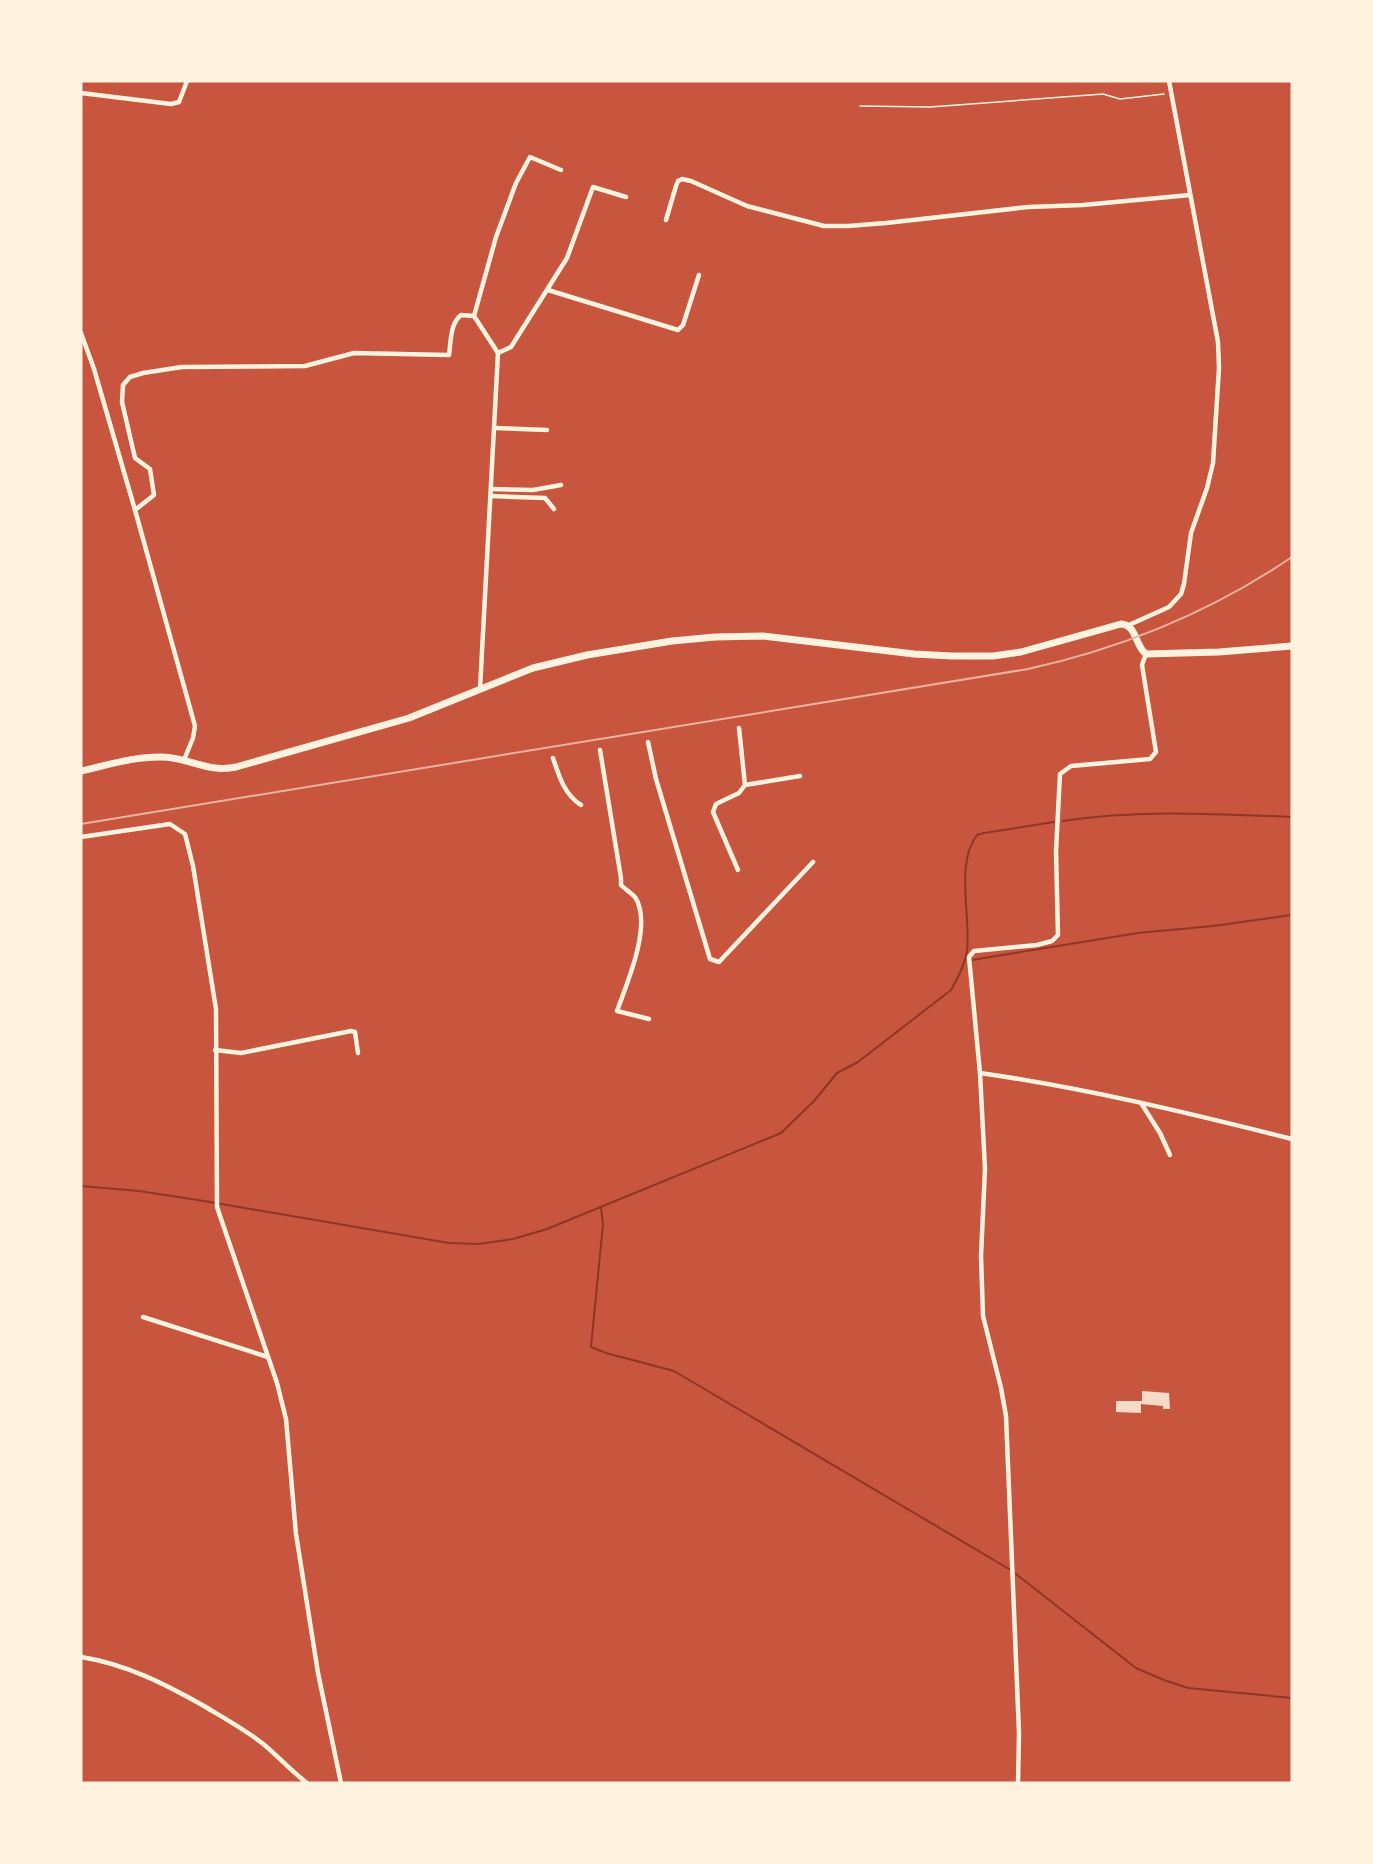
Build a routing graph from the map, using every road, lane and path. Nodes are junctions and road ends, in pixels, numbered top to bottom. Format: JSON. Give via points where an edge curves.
{"nodes":[{"id":1,"x":187,"y":81,"type":"edge"},
{"id":2,"x":1169,"y":81,"type":"edge"},
{"id":3,"x":81,"y":93,"type":"edge"},
{"id":4,"x":1171,"y":93,"type":"junction"},
{"id":5,"x":861,"y":106,"type":"dead end"},
{"id":6,"x":561,"y":170,"type":"dead end"},
{"id":7,"x":1190,"y":195,"type":"junction"},
{"id":8,"x":626,"y":198,"type":"dead end"},
{"id":9,"x":666,"y":220,"type":"dead end"},
{"id":10,"x":699,"y":275,"type":"dead end"},
{"id":11,"x":548,"y":290,"type":"junction"},
{"id":12,"x":474,"y":316,"type":"junction"},
{"id":13,"x":81,"y":333,"type":"edge"},
{"id":14,"x":498,"y":353,"type":"junction"},
{"id":15,"x":494,"y":428,"type":"junction"},
{"id":16,"x":547,"y":430,"type":"dead end"},
{"id":17,"x":561,"y":486,"type":"dead end"},
{"id":18,"x":491,"y":489,"type":"junction"},
{"id":19,"x":490,"y":496,"type":"junction"},
{"id":20,"x":554,"y":509,"type":"dead end"},
{"id":21,"x":135,"y":510,"type":"junction"},
{"id":22,"x":1129,"y":625,"type":"junction"},
{"id":23,"x":1292,"y":646,"type":"edge"},
{"id":24,"x":1146,"y":654,"type":"junction"},
{"id":25,"x":480,"y":689,"type":"junction"},
{"id":26,"x":739,"y":728,"type":"dead end"},
{"id":27,"x":648,"y":742,"type":"dead end"},
{"id":28,"x":600,"y":750,"type":"dead end"},
{"id":29,"x":553,"y":758,"type":"dead end"},
{"id":30,"x":183,"y":760,"type":"junction"},
{"id":31,"x":81,"y":771,"type":"edge"},
{"id":32,"x":800,"y":776,"type":"dead end"},
{"id":33,"x":745,"y":785,"type":"junction"},
{"id":34,"x":581,"y":805,"type":"dead end"},
{"id":35,"x":81,"y":837,"type":"edge"},
{"id":36,"x":813,"y":862,"type":"dead end"},
{"id":37,"x":738,"y":870,"type":"dead end"},
{"id":38,"x":649,"y":1019,"type":"dead end"},
{"id":39,"x":216,"y":1050,"type":"junction"},
{"id":40,"x":358,"y":1053,"type":"dead end"},
{"id":41,"x":980,"y":1073,"type":"junction"},
{"id":42,"x":1141,"y":1103,"type":"junction"},
{"id":43,"x":1292,"y":1139,"type":"edge"},
{"id":44,"x":1170,"y":1155,"type":"dead end"},
{"id":45,"x":143,"y":1317,"type":"dead end"},
{"id":46,"x":268,"y":1357,"type":"junction"},
{"id":47,"x":81,"y":1657,"type":"edge"},
{"id":48,"x":307,"y":1783,"type":"edge"},
{"id":49,"x":341,"y":1783,"type":"edge"},
{"id":50,"x":1018,"y":1783,"type":"edge"}],
"edges":[{"from":1,"to":3,"type":"street","via":[[179,102],[171,104]]},
{"from":2,"to":4,"type":"street"},
{"from":4,"to":5,"type":"path","via":[[1120,99],[1103,94],[930,106]]},
{"from":4,"to":7,"type":"street"},
{"from":6,"to":12,"type":"street","via":[[530,157],[496,237]]},
{"from":7,"to":9,"type":"street","via":[[1028,207],[886,224],[824,226],[747,206],[682,179],[676,186]]},
{"from":7,"to":22,"type":"street","via":[[1219,348],[1213,463],[1194,522],[1181,594],[1169,607]]},
{"from":8,"to":11,"type":"street","via":[[593,187],[567,258]]},
{"from":10,"to":11,"type":"street","via":[[678,330]]},
{"from":11,"to":14,"type":"street","via":[[512,347]]},
{"from":12,"to":14,"type":"street"},
{"from":12,"to":21,"type":"street","via":[[457,318],[449,355],[354,353],[305,366],[182,367],[130,377],[123,385],[122,402],[135,458],[150,470],[154,495]]},
{"from":13,"to":21,"type":"street"},
{"from":14,"to":15,"type":"street"},
{"from":15,"to":16,"type":"street"},
{"from":15,"to":18,"type":"street"},
{"from":17,"to":18,"type":"street"},
{"from":18,"to":19,"type":"street"},
{"from":19,"to":20,"type":"street","via":[[545,498]]},
{"from":19,"to":25,"type":"street"},
{"from":21,"to":30,"type":"street","via":[[195,726]]},
{"from":22,"to":24,"type":"main road","via":[[1140,650]]},
{"from":22,"to":25,"type":"main road","via":[[993,656],[931,656],[763,636],[693,639],[551,663]]},
{"from":23,"to":24,"type":"main road"},
{"from":24,"to":41,"type":"street","via":[[1142,665],[1156,752],[1150,759],[1071,766],[1060,774],[1056,851],[1058,935],[1037,945],[974,951],[969,957]]},
{"from":25,"to":30,"type":"main road","via":[[409,718],[236,767],[213,769]]},
{"from":26,"to":33,"type":"street"},
{"from":27,"to":36,"type":"street","via":[[710,960],[719,963]]},
{"from":28,"to":38,"type":"street","via":[[621,885],[635,898],[641,927],[637,953],[617,1011]]},
{"from":29,"to":34,"type":"street","via":[[570,798]]},
{"from":30,"to":31,"type":"main road","via":[[153,757]]},
{"from":32,"to":33,"type":"street"},
{"from":33,"to":37,"type":"street","via":[[739,793],[716,804],[713,812]]},
{"from":35,"to":39,"type":"street","via":[[159,824],[170,824],[185,834],[216,1009]]},
{"from":39,"to":40,"type":"street","via":[[242,1053],[351,1031],[355,1032]]},
{"from":39,"to":46,"type":"street","via":[[217,1207]]},
{"from":41,"to":42,"type":"street","via":[[1047,1082]]},
{"from":41,"to":50,"type":"street","via":[[985,1169],[983,1316],[1006,1416]]},
{"from":42,"to":43,"type":"street"},
{"from":42,"to":44,"type":"street"},
{"from":45,"to":46,"type":"street"},
{"from":46,"to":49,"type":"street","via":[[285,1419],[298,1545],[318,1673]]},
{"from":47,"to":48,"type":"street","via":[[136,1671],[171,1687],[264,1744]]}]}
